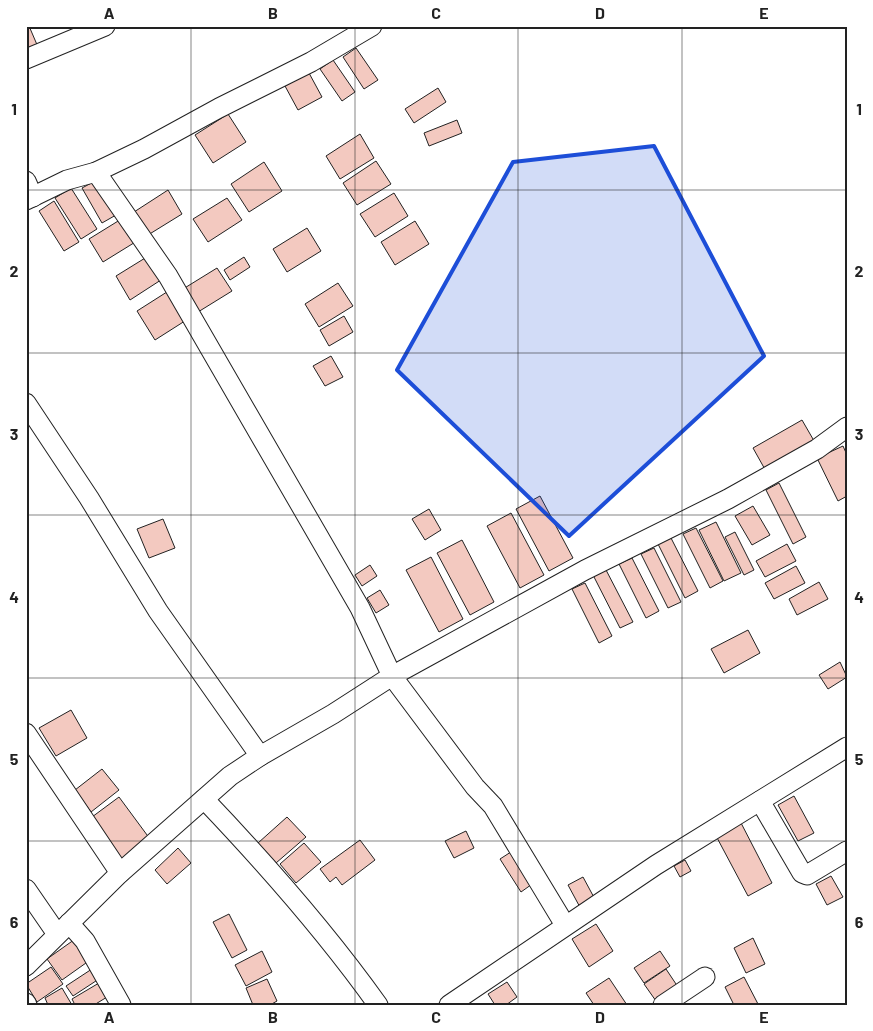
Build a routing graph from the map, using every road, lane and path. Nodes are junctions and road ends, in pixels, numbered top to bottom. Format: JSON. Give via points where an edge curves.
{"nodes":[{"id":1,"x":105,"y":26,"type":"edge"},
{"id":2,"x":372,"y":26,"type":"edge"},
{"id":3,"x":26,"y":59,"type":"edge"},
{"id":4,"x":96,"y":172,"type":"junction"},
{"id":5,"x":28,"y":193,"type":"edge"},
{"id":6,"x":26,"y":403,"type":"edge"},
{"id":7,"x":847,"y":427,"type":"edge"},
{"id":8,"x":392,"y":676,"type":"junction"},
{"id":9,"x":26,"y":733,"type":"edge"},
{"id":10,"x":847,"y":747,"type":"edge"},
{"id":11,"x":260,"y":756,"type":"junction"},
{"id":12,"x":204,"y":799,"type":"junction"},
{"id":13,"x":760,"y":801,"type":"junction"},
{"id":14,"x":847,"y":852,"type":"edge"},
{"id":15,"x":120,"y":873,"type":"junction"},
{"id":16,"x":26,"y":889,"type":"edge"},
{"id":17,"x":565,"y":925,"type":"junction"},
{"id":18,"x":63,"y":929,"type":"junction"},
{"id":19,"x":26,"y":966,"type":"edge"},
{"id":20,"x":705,"y":977,"type":"dead end"},
{"id":21,"x":121,"y":1005,"type":"edge"},
{"id":22,"x":378,"y":1005,"type":"edge"},
{"id":23,"x":449,"y":1005,"type":"edge"},
{"id":24,"x":663,"y":1005,"type":"edge"}],
"edges":[{"from":1,"to":3,"type":"street"},
{"from":2,"to":4,"type":"street","via":[[144,150]]},
{"from":4,"to":5,"type":"street"},
{"from":4,"to":8,"type":"street","via":[[168,276],[360,608]]},
{"from":6,"to":11,"type":"street","via":[[158,611]]},
{"from":7,"to":8,"type":"street","via":[[817,449],[728,499],[586,570]]},
{"from":8,"to":11,"type":"street"},
{"from":8,"to":17,"type":"street","via":[[475,787],[493,806]]},
{"from":9,"to":15,"type":"street"},
{"from":10,"to":13,"type":"street"},
{"from":11,"to":12,"type":"street"},
{"from":12,"to":15,"type":"street"},
{"from":12,"to":22,"type":"street","via":[[261,860]]},
{"from":13,"to":14,"type":"street","via":[[802,874]]},
{"from":13,"to":17,"type":"street"},
{"from":15,"to":18,"type":"street"},
{"from":16,"to":18,"type":"street"},
{"from":17,"to":23,"type":"street"},
{"from":18,"to":19,"type":"street"},
{"from":18,"to":21,"type":"street","via":[[85,941]]},
{"from":20,"to":24,"type":"street"}]}
